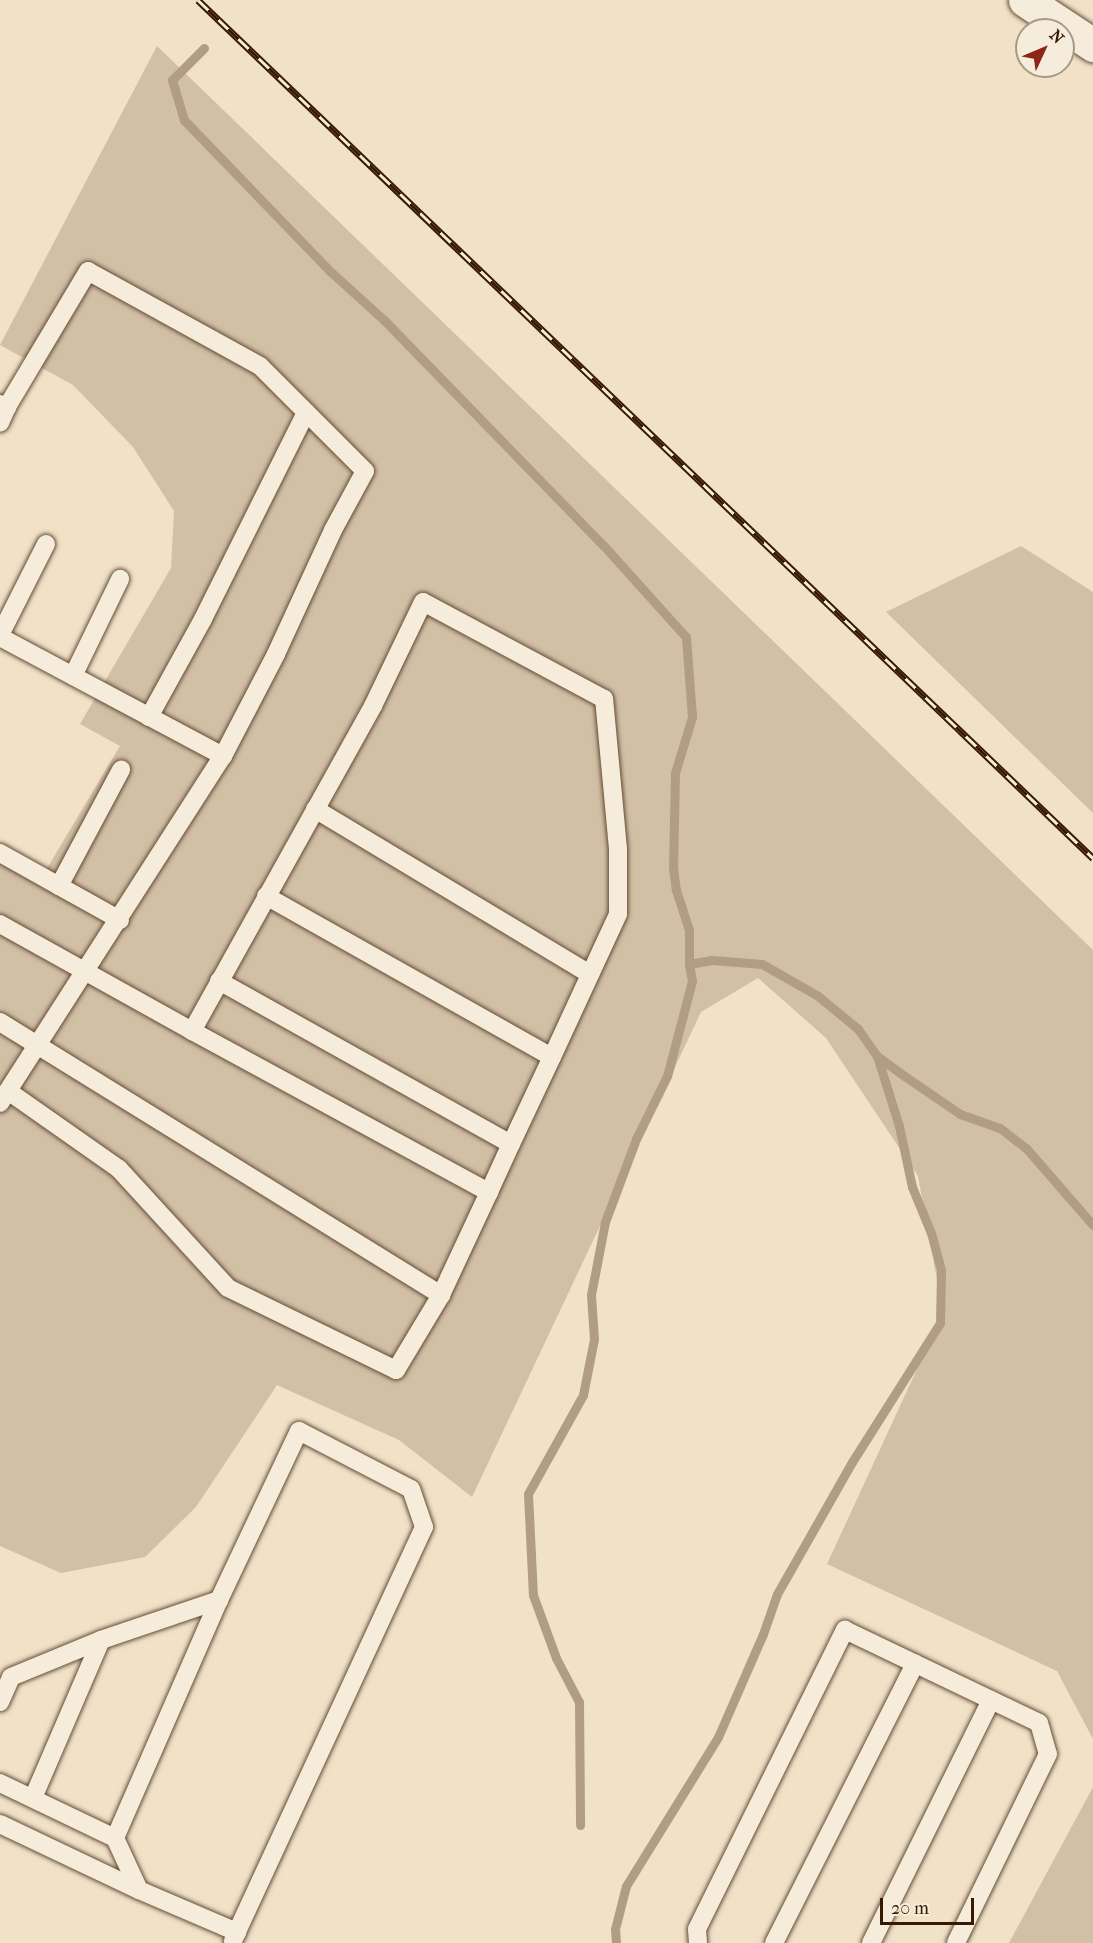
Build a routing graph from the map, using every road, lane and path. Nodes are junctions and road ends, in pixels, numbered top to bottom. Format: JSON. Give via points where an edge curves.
{"nodes":[{"id":1,"x":1025,"y":0,"type":"edge"},
{"id":2,"x":1093,"y":45,"type":"edge"},
{"id":3,"x":2,"y":412,"type":"edge"},
{"id":4,"x":306,"y":412,"type":"junction"},
{"id":5,"x":46,"y":544,"type":"dead end"},
{"id":6,"x":120,"y":579,"type":"dead end"},
{"id":7,"x":0,"y":636,"type":"edge"},
{"id":8,"x":73,"y":676,"type":"junction"},
{"id":9,"x":149,"y":717,"type":"junction"},
{"id":10,"x":223,"y":756,"type":"junction"},
{"id":11,"x":121,"y":770,"type":"dead end"},
{"id":12,"x":315,"y":809,"type":"junction"},
{"id":13,"x":0,"y":854,"type":"edge"},
{"id":14,"x":59,"y":886,"type":"junction"},
{"id":15,"x":267,"y":896,"type":"junction"},
{"id":16,"x":120,"y":920,"type":"junction"},
{"id":17,"x":0,"y":924,"type":"edge"},
{"id":18,"x":86,"y":970,"type":"junction"},
{"id":19,"x":590,"y":974,"type":"junction"},
{"id":20,"x":219,"y":981,"type":"junction"},
{"id":21,"x":0,"y":1022,"type":"edge"},
{"id":22,"x":192,"y":1030,"type":"junction"},
{"id":23,"x":38,"y":1044,"type":"junction"},
{"id":24,"x":552,"y":1057,"type":"junction"},
{"id":25,"x":4,"y":1097,"type":"edge"},
{"id":26,"x":511,"y":1144,"type":"junction"},
{"id":27,"x":489,"y":1192,"type":"junction"},
{"id":28,"x":441,"y":1295,"type":"junction"},
{"id":29,"x":219,"y":1600,"type":"junction"},
{"id":30,"x":101,"y":1640,"type":"junction"},
{"id":31,"x":915,"y":1664,"type":"junction"},
{"id":32,"x":991,"y":1700,"type":"junction"},
{"id":33,"x":0,"y":1702,"type":"edge"},
{"id":34,"x":0,"y":1783,"type":"edge"},
{"id":35,"x":33,"y":1798,"type":"junction"},
{"id":36,"x":0,"y":1824,"type":"edge"},
{"id":37,"x":115,"y":1838,"type":"junction"},
{"id":38,"x":139,"y":1890,"type":"junction"},
{"id":39,"x":234,"y":1937,"type":"edge"},
{"id":40,"x":698,"y":1943,"type":"edge"},
{"id":41,"x":774,"y":1943,"type":"edge"},
{"id":42,"x":871,"y":1943,"type":"edge"},
{"id":43,"x":956,"y":1943,"type":"edge"}],
"edges":[{"from":1,"to":2,"type":"street"},
{"from":3,"to":4,"type":"lane","via":[[88,272],[260,366]]},
{"from":4,"to":9,"type":"lane","via":[[203,619]]},
{"from":4,"to":10,"type":"lane","via":[[365,471]]},
{"from":5,"to":7,"type":"lane"},
{"from":6,"to":8,"type":"lane"},
{"from":7,"to":8,"type":"lane"},
{"from":8,"to":9,"type":"lane"},
{"from":9,"to":10,"type":"lane"},
{"from":10,"to":16,"type":"lane"},
{"from":11,"to":14,"type":"lane"},
{"from":12,"to":15,"type":"lane"},
{"from":12,"to":19,"type":"lane"},
{"from":12,"to":19,"type":"lane","via":[[423,602],[604,699],[618,849],[618,914]]},
{"from":13,"to":14,"type":"lane"},
{"from":14,"to":16,"type":"lane"},
{"from":15,"to":20,"type":"lane"},
{"from":15,"to":24,"type":"lane"},
{"from":16,"to":18,"type":"lane"},
{"from":17,"to":18,"type":"lane"},
{"from":18,"to":22,"type":"lane"},
{"from":18,"to":23,"type":"lane"},
{"from":19,"to":24,"type":"lane"},
{"from":20,"to":22,"type":"lane"},
{"from":20,"to":26,"type":"lane"},
{"from":21,"to":23,"type":"lane"},
{"from":22,"to":27,"type":"lane"},
{"from":23,"to":25,"type":"lane"},
{"from":23,"to":28,"type":"lane"},
{"from":24,"to":26,"type":"lane"},
{"from":25,"to":28,"type":"lane","via":[[119,1169],[228,1288],[396,1370]]},
{"from":26,"to":27,"type":"lane"},
{"from":27,"to":28,"type":"lane"},
{"from":29,"to":30,"type":"lane"},
{"from":29,"to":37,"type":"lane"},
{"from":29,"to":39,"type":"lane","via":[[299,1431],[411,1489],[423,1527]]},
{"from":30,"to":33,"type":"lane","via":[[11,1677]]},
{"from":30,"to":35,"type":"lane"},
{"from":31,"to":32,"type":"lane"},
{"from":31,"to":40,"type":"lane","via":[[845,1630],[697,1929]]},
{"from":31,"to":41,"type":"lane"},
{"from":32,"to":42,"type":"lane"},
{"from":32,"to":43,"type":"lane","via":[[1039,1723],[1048,1754]]},
{"from":34,"to":35,"type":"lane"},
{"from":35,"to":37,"type":"lane"},
{"from":36,"to":38,"type":"lane"},
{"from":37,"to":38,"type":"lane"},
{"from":38,"to":39,"type":"lane"}]}
